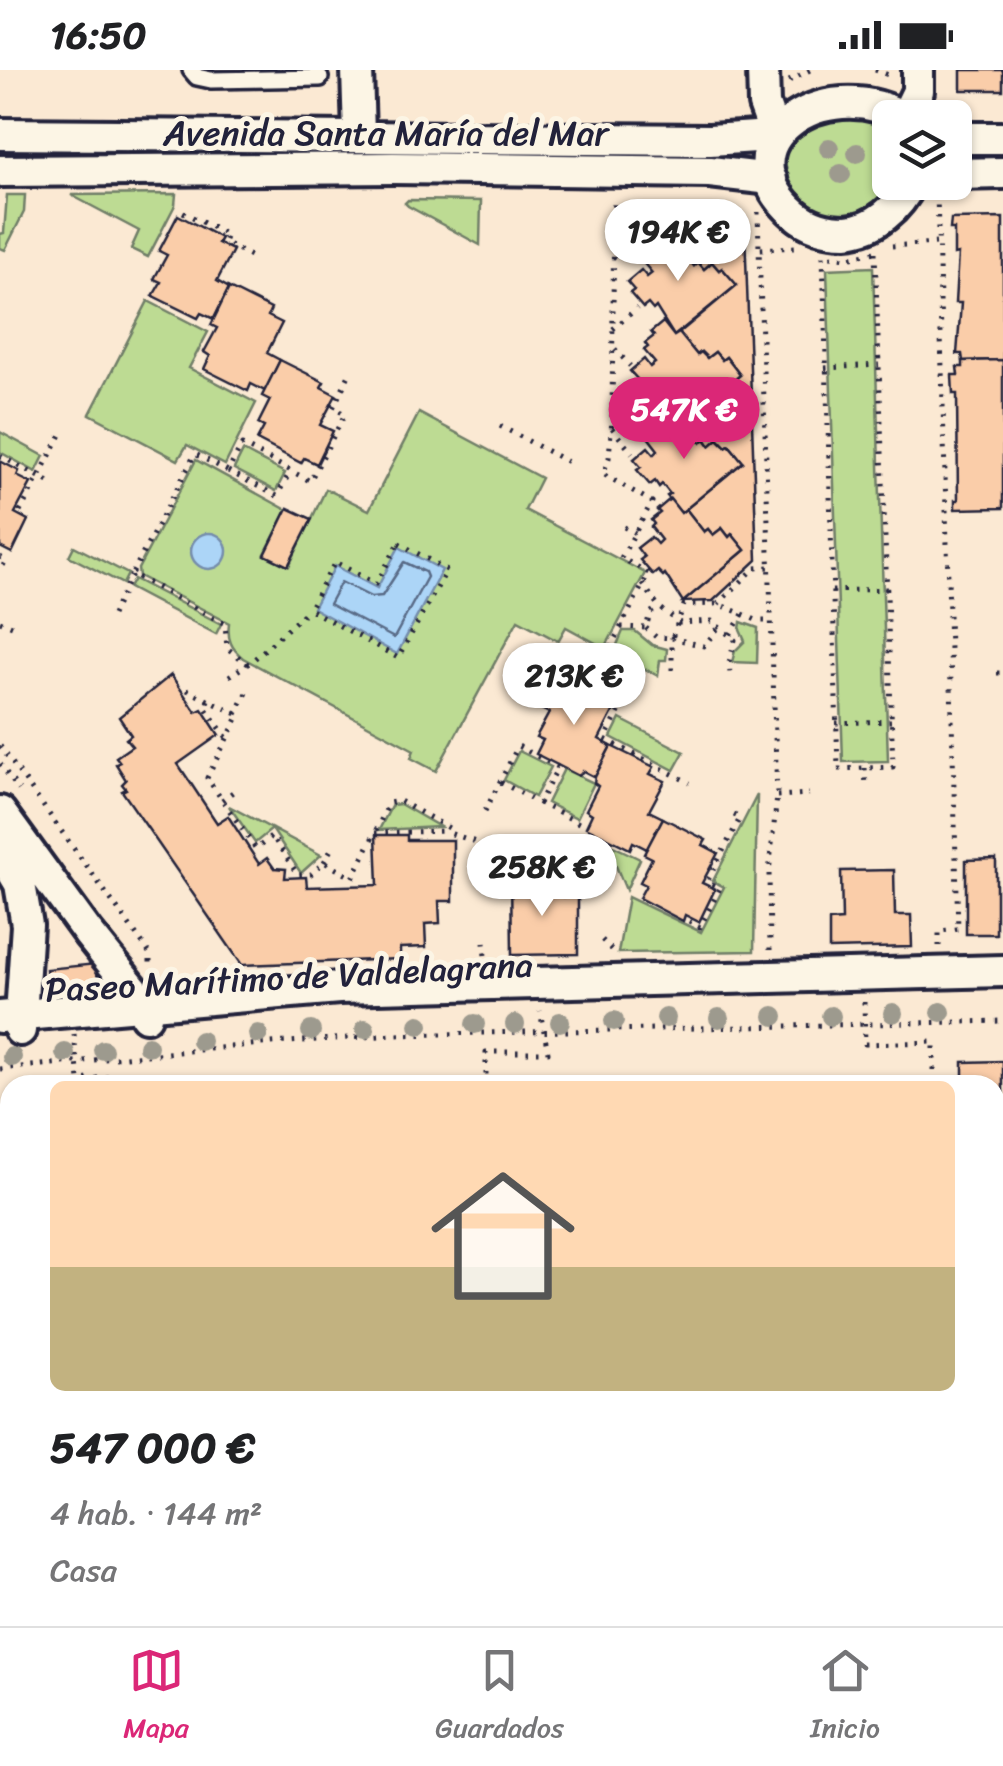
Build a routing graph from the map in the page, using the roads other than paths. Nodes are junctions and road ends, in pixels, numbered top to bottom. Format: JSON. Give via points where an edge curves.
{"nodes":[{"id":1,"x":191,"y":70,"type":"edge"},
{"id":2,"x":357,"y":70,"type":"edge"},
{"id":3,"x":762,"y":70,"type":"edge"},
{"id":4,"x":918,"y":70,"type":"edge"},
{"id":5,"x":320,"y":78,"type":"dead end"},
{"id":6,"x":890,"y":100,"type":"edge"},
{"id":7,"x":914,"y":100,"type":"edge"},
{"id":8,"x":772,"y":132,"type":"junction"},
{"id":9,"x":0,"y":134,"type":"edge"},
{"id":10,"x":359,"y":135,"type":"junction"},
{"id":11,"x":972,"y":138,"type":"edge"},
{"id":12,"x":1003,"y":138,"type":"edge"},
{"id":13,"x":0,"y":171,"type":"edge"},
{"id":14,"x":1003,"y":173,"type":"edge"},
{"id":15,"x":972,"y":177,"type":"edge"},
{"id":16,"x":771,"y":179,"type":"junction"},
{"id":17,"x":909,"y":200,"type":"edge"},
{"id":18,"x":0,"y":812,"type":"edge"},
{"id":19,"x":0,"y":850,"type":"edge"},
{"id":20,"x":1003,"y":971,"type":"edge"},
{"id":21,"x":1003,"y":987,"type":"edge"},
{"id":22,"x":147,"y":999,"type":"junction"},
{"id":23,"x":10,"y":1024,"type":"edge"}],
"edges":[{"from":1,"to":5,"type":"lane","via":[[210,80]]},
{"from":2,"to":10,"type":"street"},
{"from":3,"to":8,"type":"street"},
{"from":4,"to":7,"type":"street"},
{"from":6,"to":8,"type":"street","via":[[870,88],[836,84],[803,94]]},
{"from":8,"to":10,"type":"street","name":"Avenida Santa María del Mar","via":[[710,140]]},
{"from":8,"to":16,"type":"street"},
{"from":9,"to":10,"type":"street","name":"Avenida Santa María del Mar"},
{"from":11,"to":12,"type":"street"},
{"from":13,"to":16,"type":"street","name":"Avenida Santa María del Mar","via":[[393,168],[710,172]]},
{"from":14,"to":15,"type":"street"},
{"from":16,"to":17,"type":"street","via":[[785,205],[824,229],[870,225]]},
{"from":18,"to":22,"type":"street","via":[[88,933]]},
{"from":19,"to":23,"type":"street","via":[[20,884],[27,925]]},
{"from":20,"to":22,"type":"street","name":"Paseo Marítimo de Valdelagrana"},
{"from":21,"to":22,"type":"street","name":"Paseo Marítimo de Valdelagrana","via":[[340,1005]]},
{"from":22,"to":23,"type":"street","name":"Paseo Marítimo de Valdelagrana"}]}
